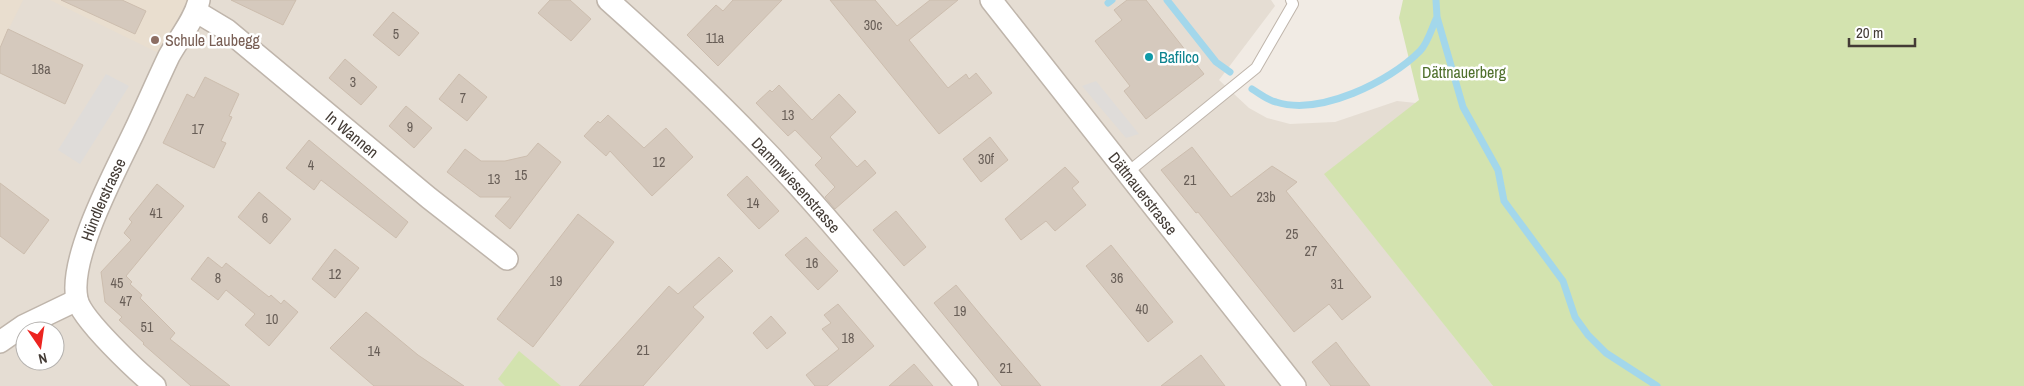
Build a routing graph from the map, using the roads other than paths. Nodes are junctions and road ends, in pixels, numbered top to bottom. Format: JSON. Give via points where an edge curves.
{"nodes":[{"id":1,"x":608,"y":0,"type":"edge"},
{"id":2,"x":991,"y":0,"type":"edge"},
{"id":3,"x":1291,"y":0,"type":"edge"},
{"id":4,"x":198,"y":6,"type":"edge"},
{"id":5,"x":1128,"y":172,"type":"junction"},
{"id":6,"x":507,"y":259,"type":"dead end"},
{"id":7,"x":77,"y":300,"type":"junction"},
{"id":8,"x":0,"y":342,"type":"edge"},
{"id":9,"x":155,"y":386,"type":"edge"},
{"id":10,"x":967,"y":386,"type":"edge"},
{"id":11,"x":1295,"y":386,"type":"edge"}],
"edges":[{"from":1,"to":10,"type":"street","name":"Dammwiesenstrasse","via":[[692,78],[790,177]]},
{"from":2,"to":5,"type":"street","name":"Dättnauerstrasse"},
{"from":3,"to":5,"type":"lane","via":[[1294,4],[1256,68]]},
{"from":4,"to":6,"type":"street","name":"In Wannen"},
{"from":4,"to":7,"type":"street","name":"Hündlerstrasse","via":[[168,58],[99,204],[77,270]]},
{"from":5,"to":11,"type":"street","name":"Dättnauerstrasse","via":[[1152,207]]},
{"from":7,"to":8,"type":"street","via":[[24,326]]},
{"from":7,"to":9,"type":"street","via":[[127,363]]}]}
